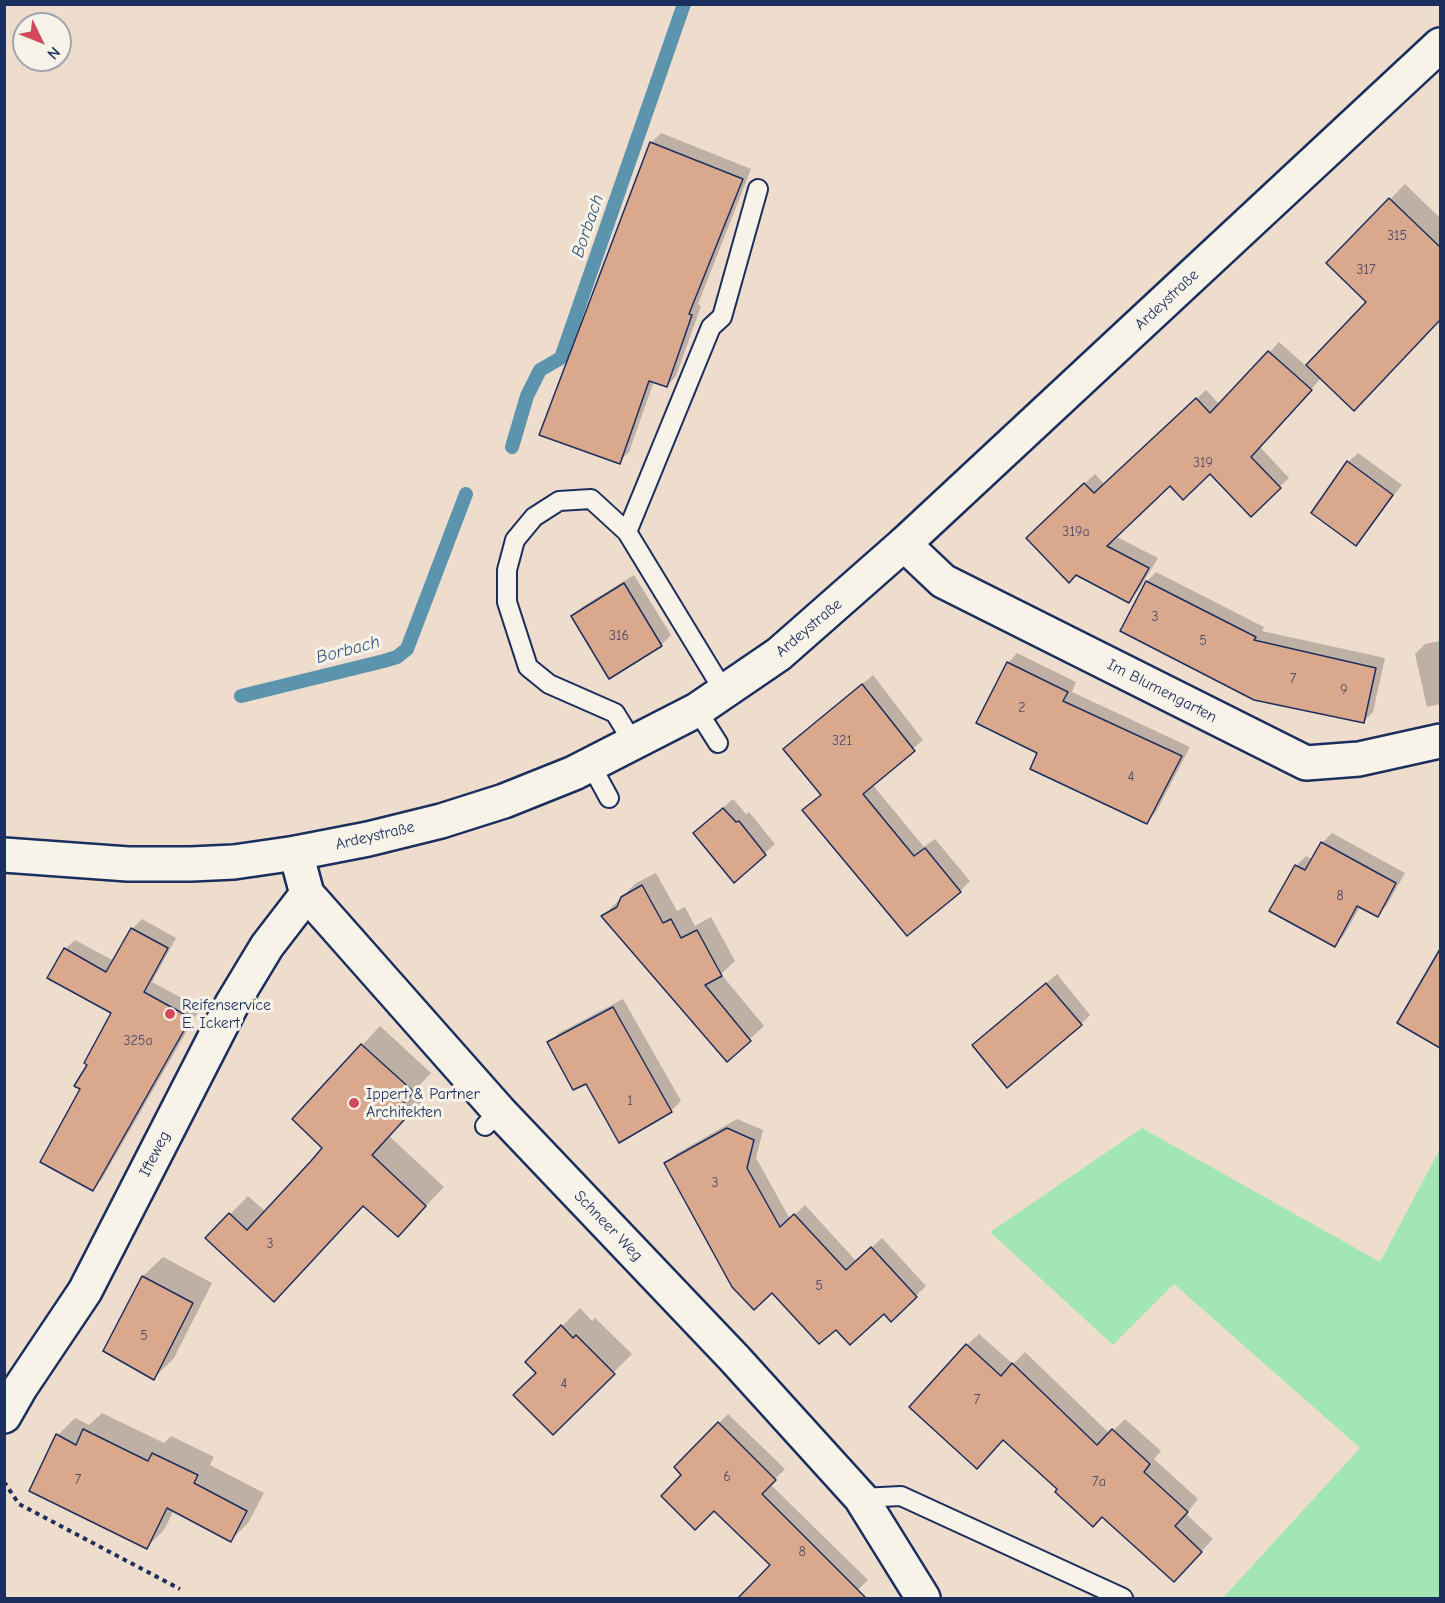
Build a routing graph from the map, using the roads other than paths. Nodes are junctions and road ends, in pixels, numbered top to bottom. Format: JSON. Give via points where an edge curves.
{"nodes":[{"id":1,"x":1440,"y":45,"type":"edge"},
{"id":2,"x":758,"y":189,"type":"dead end"},
{"id":3,"x":627,"y":532,"type":"junction"},
{"id":4,"x":904,"y":544,"type":"junction"},
{"id":5,"x":725,"y":693,"type":"junction"},
{"id":6,"x":697,"y":710,"type":"junction"},
{"id":7,"x":1440,"y":741,"type":"edge"},
{"id":8,"x":718,"y":742,"type":"dead end"},
{"id":9,"x":634,"y":744,"type":"junction"},
{"id":10,"x":591,"y":765,"type":"junction"},
{"id":11,"x":609,"y":798,"type":"dead end"},
{"id":12,"x":296,"y":853,"type":"junction"},
{"id":13,"x":4,"y":855,"type":"edge"},
{"id":14,"x":307,"y":894,"type":"junction"},
{"id":15,"x":4,"y":1416,"type":"edge"},
{"id":16,"x":861,"y":1498,"type":"junction"},
{"id":17,"x":923,"y":1599,"type":"edge"},
{"id":18,"x":1123,"y":1599,"type":"edge"}],
"edges":[{"from":1,"to":4,"type":"street","name":"Ardeystraße"},
{"from":2,"to":3,"type":"lane","via":[[722,317],[711,327]]},
{"from":3,"to":5,"type":"lane"},
{"from":3,"to":9,"type":"lane","via":[[591,498],[559,501],[534,516],[515,540],[507,570],[507,602],[528,667],[549,684],[615,713]]},
{"from":4,"to":5,"type":"street","name":"Ardeystraße","via":[[779,654]]},
{"from":4,"to":7,"type":"street","name":"Im Blumengarten","via":[[943,581],[1306,763],[1359,759]]},
{"from":5,"to":6,"type":"street","name":"Ardeystraße"},
{"from":6,"to":8,"type":"lane"},
{"from":6,"to":9,"type":"street","name":"Ardeystraße"},
{"from":9,"to":10,"type":"street","name":"Ardeystraße"},
{"from":10,"to":11,"type":"lane"},
{"from":10,"to":12,"type":"street","name":"Ardeystraße","via":[[504,801],[441,821]]},
{"from":12,"to":13,"type":"street","name":"Ardeystraße","via":[[234,862],[138,864]]},
{"from":12,"to":14,"type":"street","name":"Schneer Weg"},
{"from":14,"to":15,"type":"street","name":"Ifteweg","via":[[267,946],[239,1009],[84,1291]]},
{"from":14,"to":16,"type":"street","name":"Schneer Weg","via":[[492,1119],[734,1358]]},
{"from":16,"to":17,"type":"street","name":"Schneer Weg"},
{"from":16,"to":18,"type":"lane","via":[[901,1496]]}]}
